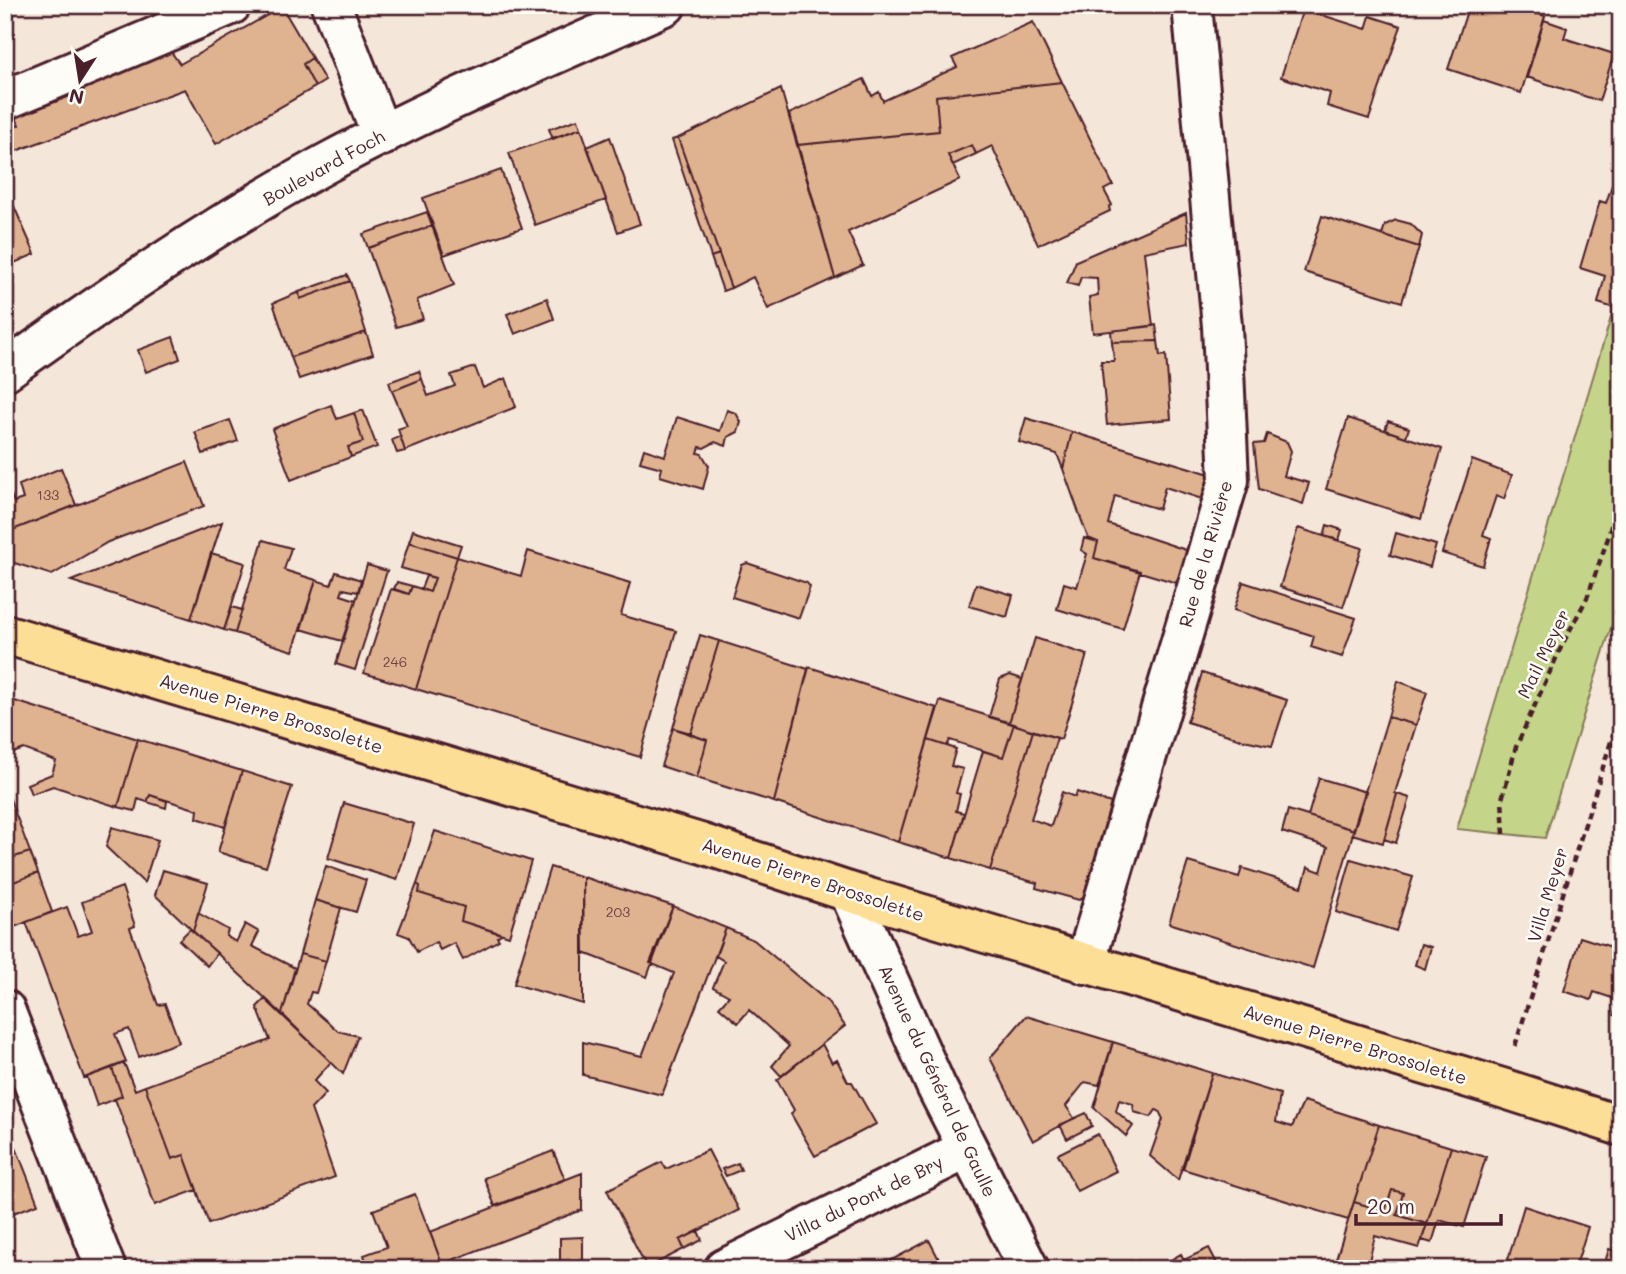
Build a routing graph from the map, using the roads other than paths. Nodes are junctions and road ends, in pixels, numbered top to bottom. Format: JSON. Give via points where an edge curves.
{"nodes":[{"id":1,"x":230,"y":5,"type":"edge"},
{"id":2,"x":331,"y":5,"type":"edge"},
{"id":3,"x":666,"y":5,"type":"edge"},
{"id":4,"x":1192,"y":5,"type":"edge"},
{"id":5,"x":5,"y":100,"type":"edge"},
{"id":6,"x":382,"y":136,"type":"junction"},
{"id":7,"x":5,"y":371,"type":"edge"},
{"id":8,"x":5,"y":634,"type":"edge"},
{"id":9,"x":849,"y":892,"type":"junction"},
{"id":10,"x":1085,"y":964,"type":"junction"},
{"id":11,"x":5,"y":1010,"type":"edge"},
{"id":12,"x":1621,"y":1126,"type":"edge"},
{"id":13,"x":967,"y":1149,"type":"junction"},
{"id":14,"x":106,"y":1269,"type":"edge"},
{"id":15,"x":724,"y":1269,"type":"edge"},
{"id":16,"x":1029,"y":1269,"type":"edge"}],
"edges":[{"from":1,"to":5,"type":"street"},
{"from":2,"to":6,"type":"street"},
{"from":3,"to":6,"type":"street","name":"Boulevard Foch"},
{"from":4,"to":10,"type":"street","name":"Rue de la Rivière","via":[[1222,326],[1229,480]]},
{"from":6,"to":7,"type":"street","name":"Boulevard Foch","via":[[325,164],[207,235],[113,294]]},
{"from":8,"to":9,"type":"main road","name":"Avenue Pierre Brossolette"},
{"from":9,"to":10,"type":"main road","name":"Avenue Pierre Brossolette"},
{"from":9,"to":13,"type":"street","name":"Avenue du Général de Gaulle"},
{"from":10,"to":12,"type":"main road","name":"Avenue Pierre Brossolette"},
{"from":11,"to":14,"type":"street"},
{"from":13,"to":15,"type":"street","name":"Villa du Pont de Bry"},
{"from":13,"to":16,"type":"street","name":"Avenue du Général de Gaulle"}]}
